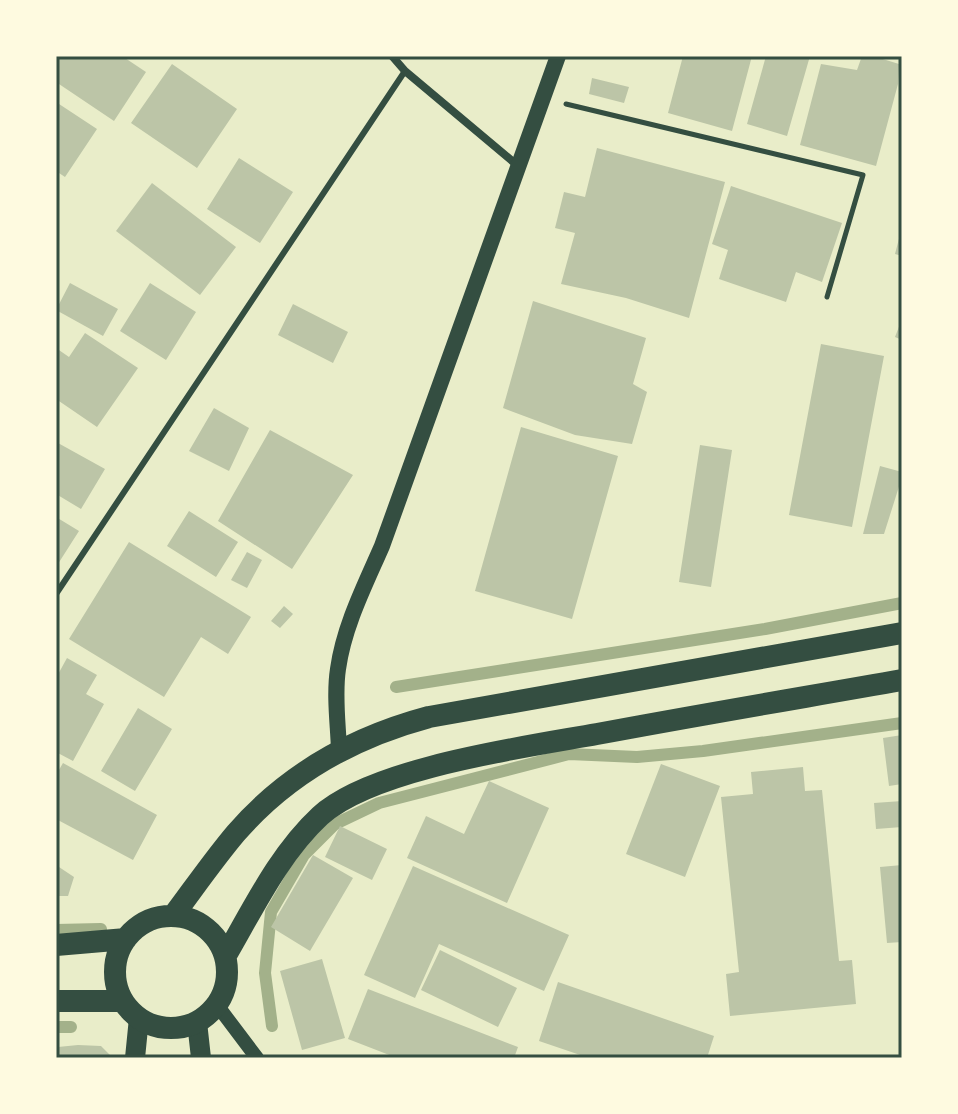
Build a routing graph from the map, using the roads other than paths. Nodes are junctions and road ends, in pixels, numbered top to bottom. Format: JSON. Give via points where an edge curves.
{"nodes":[{"id":1,"x":392,"y":56,"type":"edge"},
{"id":2,"x":558,"y":56,"type":"edge"},
{"id":3,"x":405,"y":71,"type":"junction"},
{"id":4,"x":517,"y":165,"type":"junction"},
{"id":5,"x":56,"y":594,"type":"edge"},
{"id":6,"x":902,"y":633,"type":"edge"},
{"id":7,"x":902,"y":680,"type":"edge"},
{"id":8,"x":339,"y":750,"type":"junction"},
{"id":9,"x":173,"y":916,"type":"junction"},
{"id":10,"x":126,"y":939,"type":"junction"},
{"id":11,"x":56,"y":945,"type":"edge"},
{"id":12,"x":225,"y":957,"type":"junction"},
{"id":13,"x":56,"y":1001,"type":"edge"},
{"id":14,"x":122,"y":1001,"type":"junction"},
{"id":15,"x":217,"y":1005,"type":"junction"},
{"id":16,"x":139,"y":1018,"type":"junction"},
{"id":17,"x":197,"y":1022,"type":"junction"},
{"id":18,"x":135,"y":1058,"type":"edge"},
{"id":19,"x":201,"y":1058,"type":"edge"},
{"id":20,"x":257,"y":1058,"type":"edge"}],
"edges":[{"from":1,"to":3,"type":"street"},
{"from":2,"to":4,"type":"main road"},
{"from":3,"to":4,"type":"street"},
{"from":3,"to":5,"type":"lane"},
{"from":4,"to":8,"type":"main road","via":[[382,546],[349,623],[338,668]]},
{"from":6,"to":8,"type":"highway","via":[[429,717]]},
{"from":7,"to":12,"type":"highway","via":[[508,750],[380,784],[321,815],[298,839]]},
{"from":8,"to":9,"type":"highway","via":[[293,780],[238,831]]},
{"from":9,"to":10,"type":"highway","via":[[155,918]]},
{"from":9,"to":12,"type":"highway","via":[[205,928]]},
{"from":10,"to":11,"type":"highway"},
{"from":10,"to":14,"type":"highway","via":[[115,967]]},
{"from":12,"to":15,"type":"highway","via":[[226,982]]},
{"from":13,"to":14,"type":"highway"},
{"from":14,"to":16,"type":"highway"},
{"from":15,"to":17,"type":"highway"},
{"from":15,"to":20,"type":"street"},
{"from":16,"to":17,"type":"highway","via":[[168,1028]]},
{"from":16,"to":18,"type":"main road"},
{"from":17,"to":19,"type":"main road"}]}
